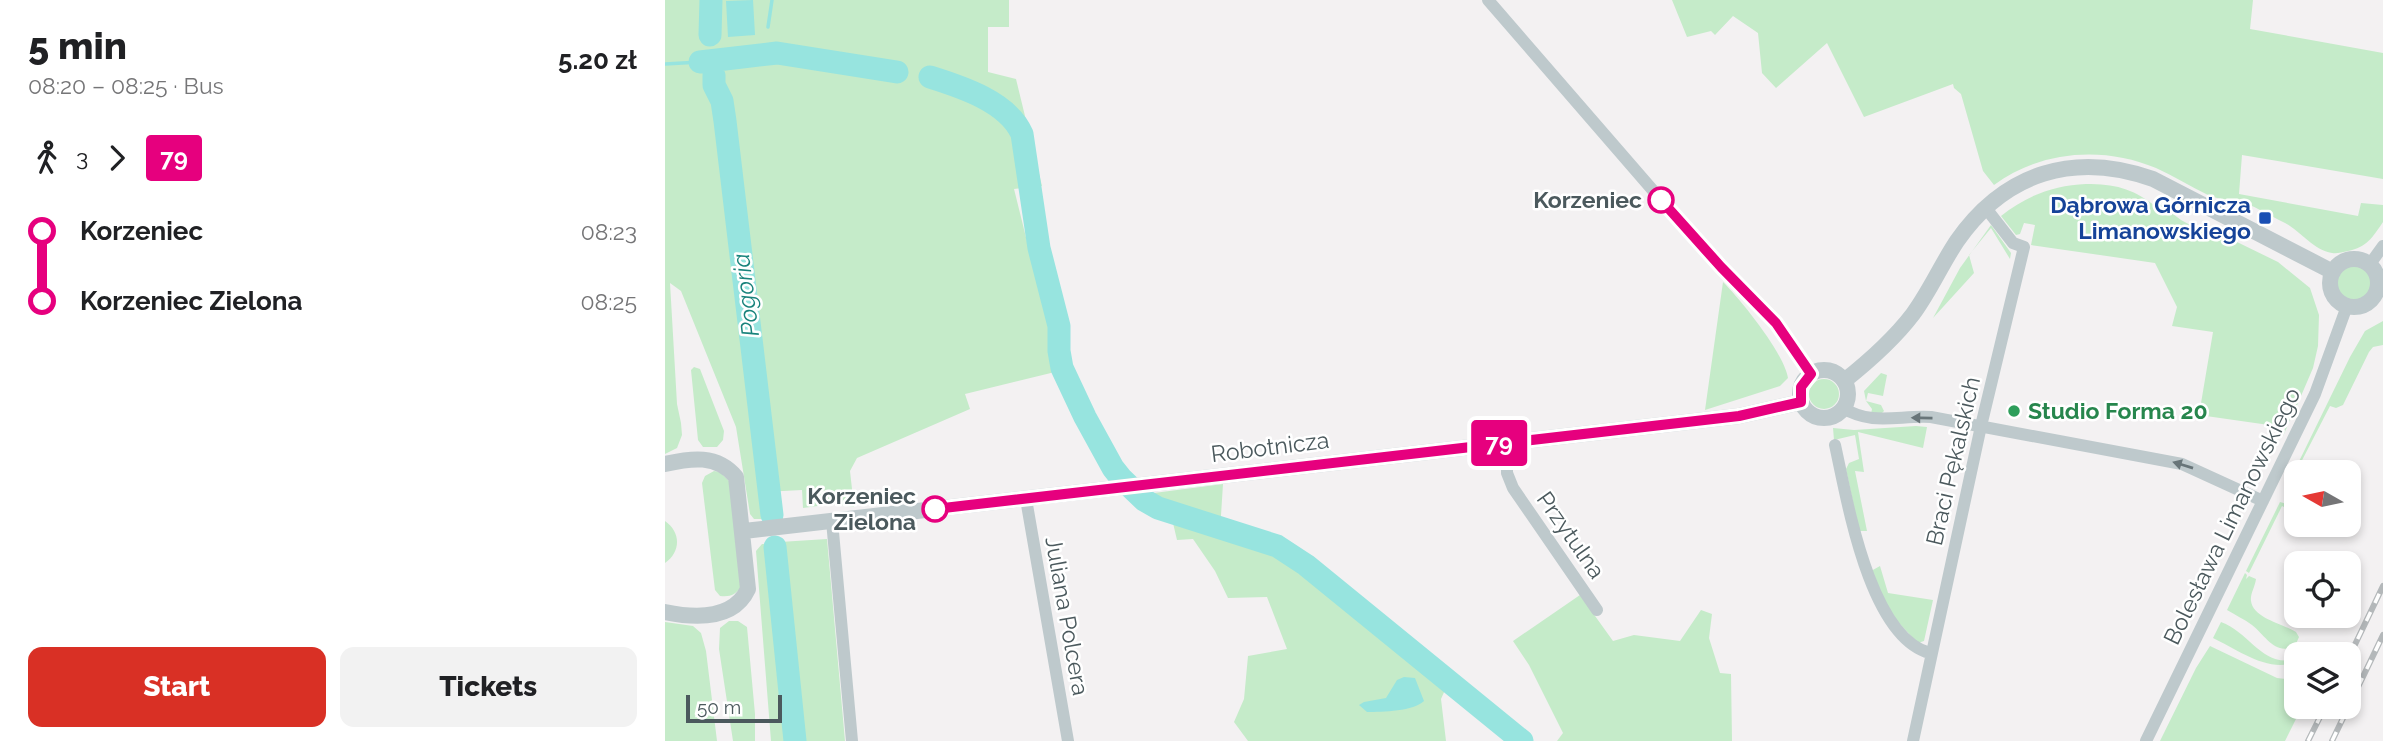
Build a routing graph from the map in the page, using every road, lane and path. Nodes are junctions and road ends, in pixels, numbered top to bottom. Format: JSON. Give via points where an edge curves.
{"nodes":[{"id":1,"x":1488,"y":0,"type":"edge"},
{"id":2,"x":1985,"y":207,"type":"junction"},
{"id":3,"x":2383,"y":246,"type":"edge"},
{"id":4,"x":2369,"y":264,"type":"junction"},
{"id":5,"x":2333,"y":272,"type":"junction"},
{"id":6,"x":2380,"y":291,"type":"edge"},
{"id":7,"x":2347,"y":306,"type":"junction"},
{"id":8,"x":1811,"y":374,"type":"junction"},
{"id":9,"x":1844,"y":381,"type":"junction"},
{"id":10,"x":1801,"y":402,"type":"junction"},
{"id":11,"x":1843,"y":408,"type":"junction"},
{"id":12,"x":1981,"y":426,"type":"junction"},
{"id":13,"x":1507,"y":443,"type":"junction"},
{"id":14,"x":1835,"y":445,"type":"dead end"},
{"id":15,"x":665,"y":464,"type":"edge"},
{"id":16,"x":1026,"y":499,"type":"junction"},
{"id":17,"x":2263,"y":500,"type":"junction"},
{"id":18,"x":832,"y":521,"type":"junction"},
{"id":19,"x":744,"y":531,"type":"junction"},
{"id":20,"x":1597,"y":610,"type":"dead end"},
{"id":21,"x":665,"y":612,"type":"edge"},
{"id":22,"x":1930,"y":653,"type":"junction"},
{"id":23,"x":852,"y":741,"type":"edge"},
{"id":24,"x":1067,"y":741,"type":"edge"},
{"id":25,"x":1913,"y":741,"type":"edge"},
{"id":26,"x":2146,"y":741,"type":"edge"}],
"edges":[{"from":1,"to":8,"type":"street","via":[[1689,232],[1776,323]]},
{"from":2,"to":5,"type":"street","via":[[2045,173],[2078,167],[2117,169],[2171,187]]},
{"from":2,"to":9,"type":"street","via":[[1954,246],[1913,313]]},
{"from":2,"to":12,"type":"street","name":"Braci Pękalskich","via":[[2013,243],[2024,247]]},
{"from":3,"to":4,"type":"street"},
{"from":4,"to":5,"type":"street","via":[[2349,259]]},
{"from":4,"to":6,"type":"street","via":[[2378,276]]},
{"from":5,"to":7,"type":"street","via":[[2332,292]]},
{"from":6,"to":7,"type":"street","via":[[2364,306]]},
{"from":7,"to":17,"type":"street","name":"Bolesława Limanowskiego","via":[[2315,394]]},
{"from":8,"to":9,"type":"street","via":[[1827,370]]},
{"from":8,"to":10,"type":"street","via":[[1801,387]]},
{"from":9,"to":11,"type":"street","via":[[1848,393]]},
{"from":10,"to":11,"type":"street","via":[[1810,414],[1823,418]]},
{"from":10,"to":13,"type":"street","name":"Robotnicza","via":[[1739,416]]},
{"from":12,"to":11,"type":"street","one_way":true,"via":[[1925,417],[1875,419]]},
{"from":17,"to":12,"type":"street","one_way":true,"via":[[2182,464]]},
{"from":12,"to":22,"type":"street","name":"Braci Pękalskich"},
{"from":13,"to":16,"type":"street","name":"Robotnicza"},
{"from":13,"to":20,"type":"street","name":"Przytulna","via":[[1507,473],[1513,488]]},
{"from":14,"to":22,"type":"street","via":[[1854,527],[1878,599],[1911,644]]},
{"from":15,"to":19,"type":"street","via":[[703,459],[730,469],[736,477]]},
{"from":16,"to":18,"type":"street","name":"Robotnicza"},
{"from":16,"to":24,"type":"street","name":"Juliana Polcera"},
{"from":17,"to":26,"type":"street","name":"Bolesława Limanowskiego"},
{"from":18,"to":19,"type":"street","name":"Robotnicza"},
{"from":18,"to":23,"type":"street"},
{"from":19,"to":21,"type":"street","via":[[748,589],[744,597],[709,616]]},
{"from":22,"to":25,"type":"street","name":"Braci Pękalskich"}]}
